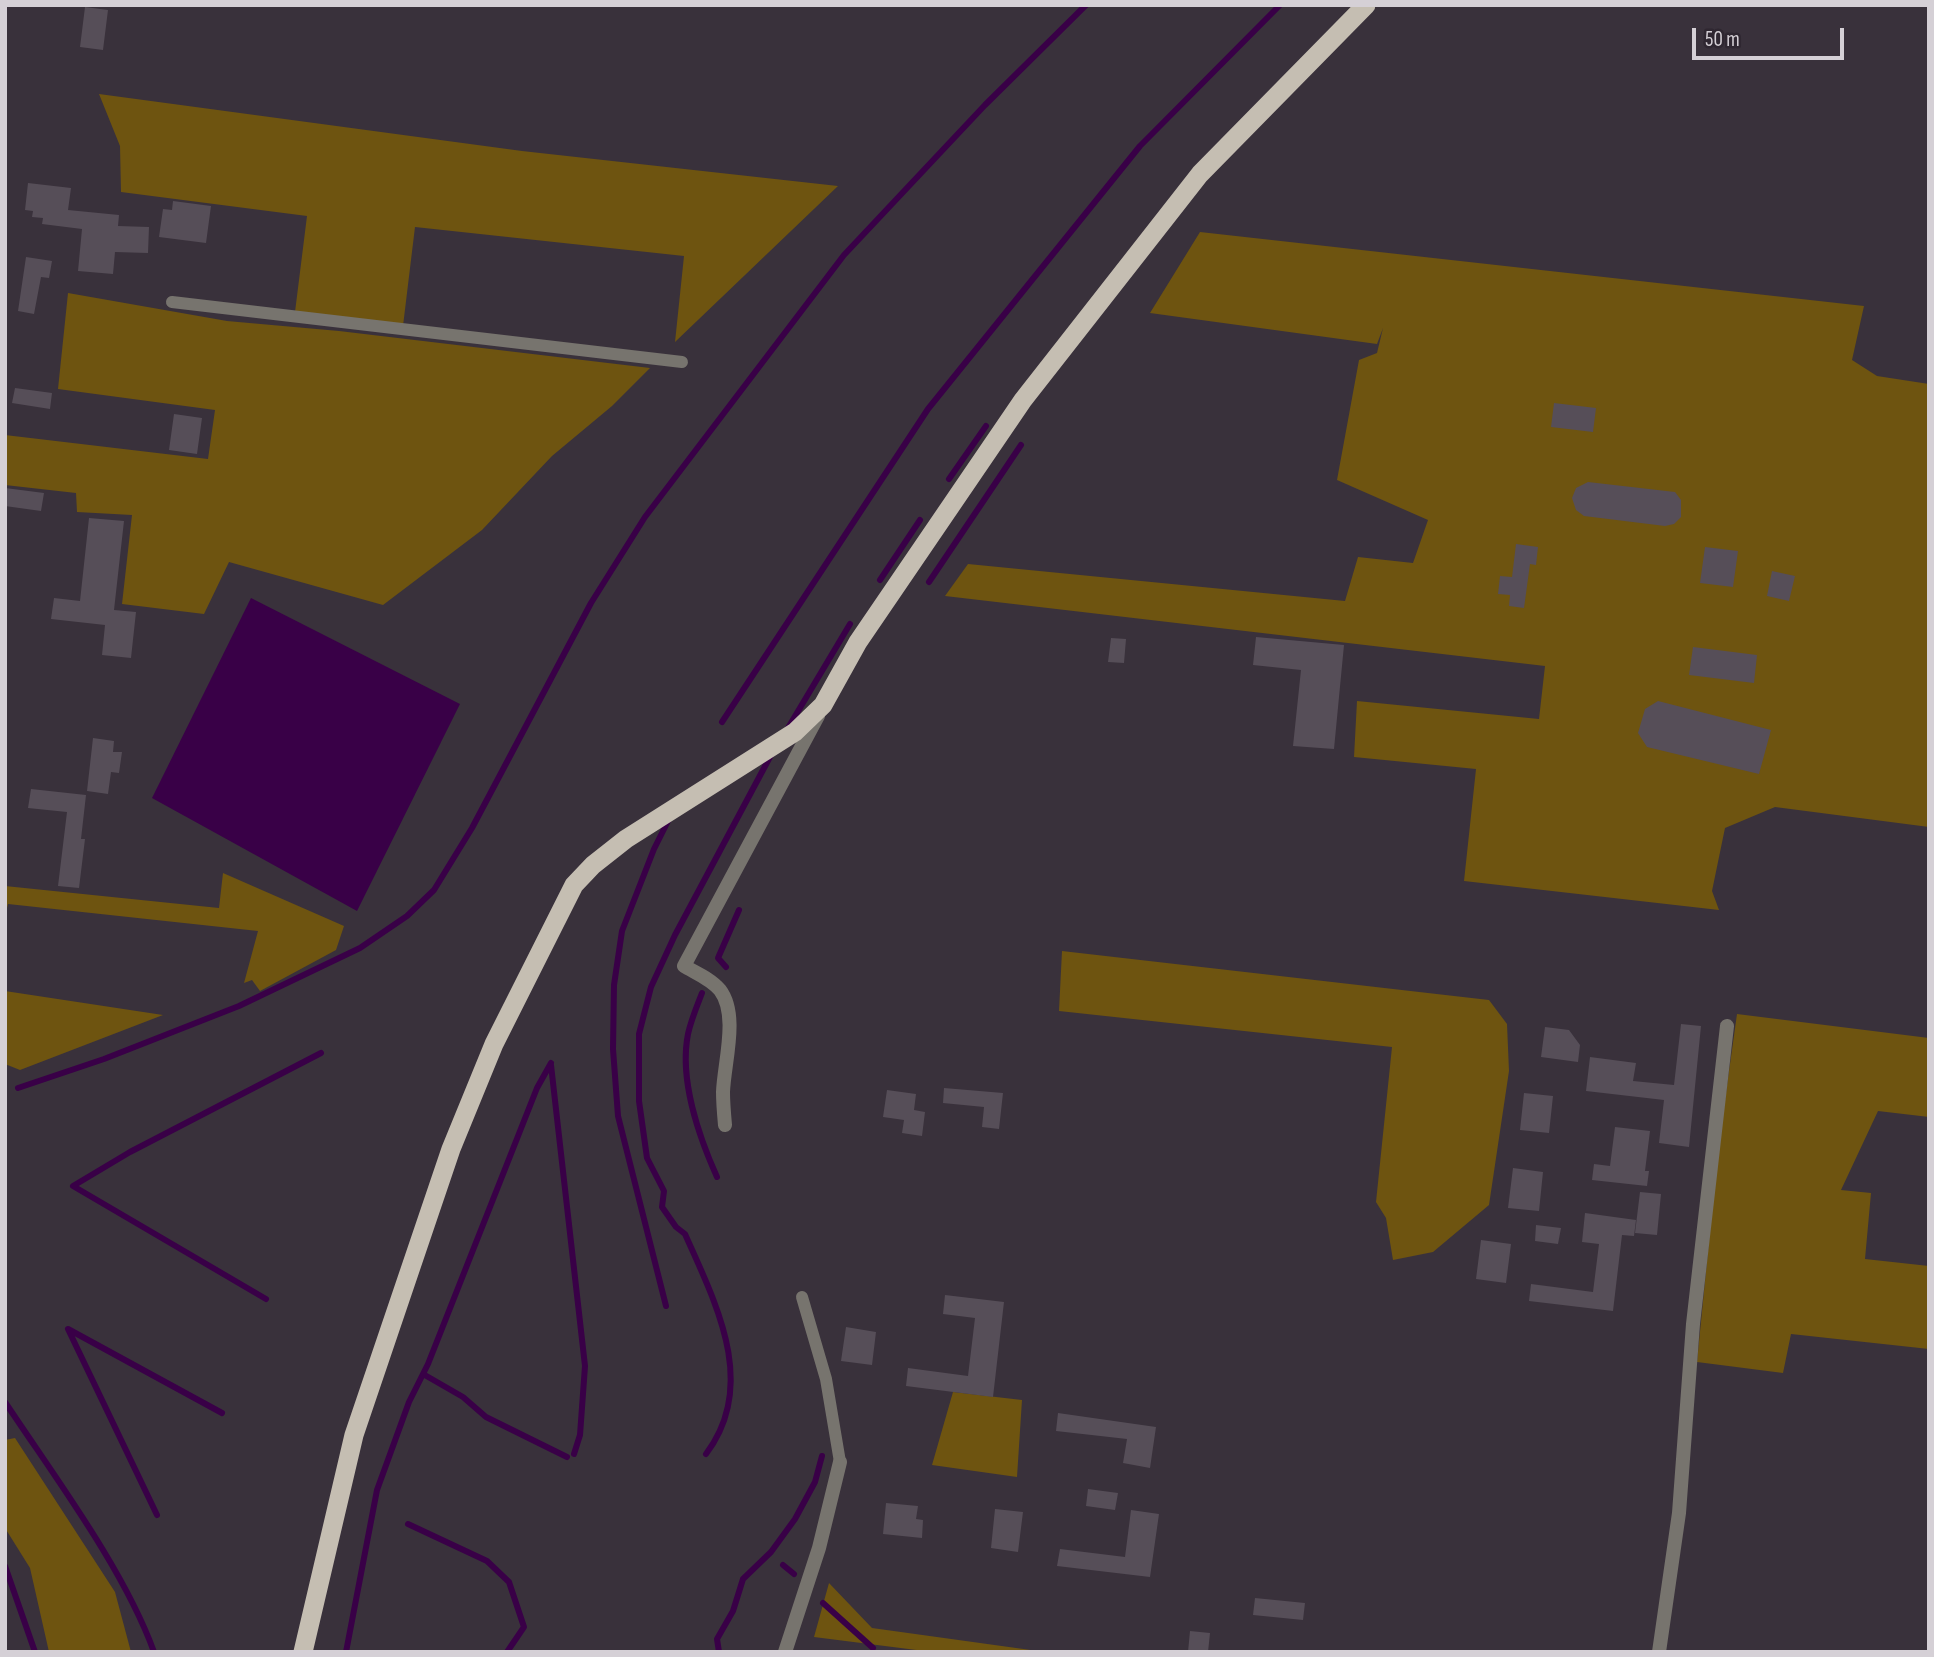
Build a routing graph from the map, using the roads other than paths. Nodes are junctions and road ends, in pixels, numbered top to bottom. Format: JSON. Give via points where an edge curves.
{"nodes":[{"id":1,"x":1366,"y":5,"type":"edge"},
{"id":2,"x":172,"y":302,"type":"dead end"},
{"id":3,"x":682,"y":362,"type":"dead end"},
{"id":4,"x":823,"y":705,"type":"junction"},
{"id":5,"x":1727,"y":1027,"type":"dead end"},
{"id":6,"x":725,"y":1125,"type":"dead end"},
{"id":7,"x":802,"y":1297,"type":"dead end"},
{"id":8,"x":840,"y":1462,"type":"joint"},
{"id":9,"x":303,"y":1652,"type":"edge"},
{"id":10,"x":785,"y":1652,"type":"edge"},
{"id":11,"x":1659,"y":1652,"type":"edge"}],
"edges":[{"from":1,"to":4,"type":"highway","via":[[1200,174],[1032,390],[858,642]]},
{"from":2,"to":3,"type":"lane"},
{"from":4,"to":6,"type":"street","via":[[684,966],[708,979],[727,1004]]},
{"from":4,"to":9,"type":"highway","via":[[795,732],[626,839],[593,865],[574,885],[551,926],[494,1044],[451,1149],[379,1354],[354,1435]]},
{"from":5,"to":11,"type":"street","via":[[1693,1325],[1679,1513]]},
{"from":7,"to":8,"type":"lane","via":[[826,1379]]},
{"from":8,"to":10,"type":"street","via":[[812,1572]]}]}
